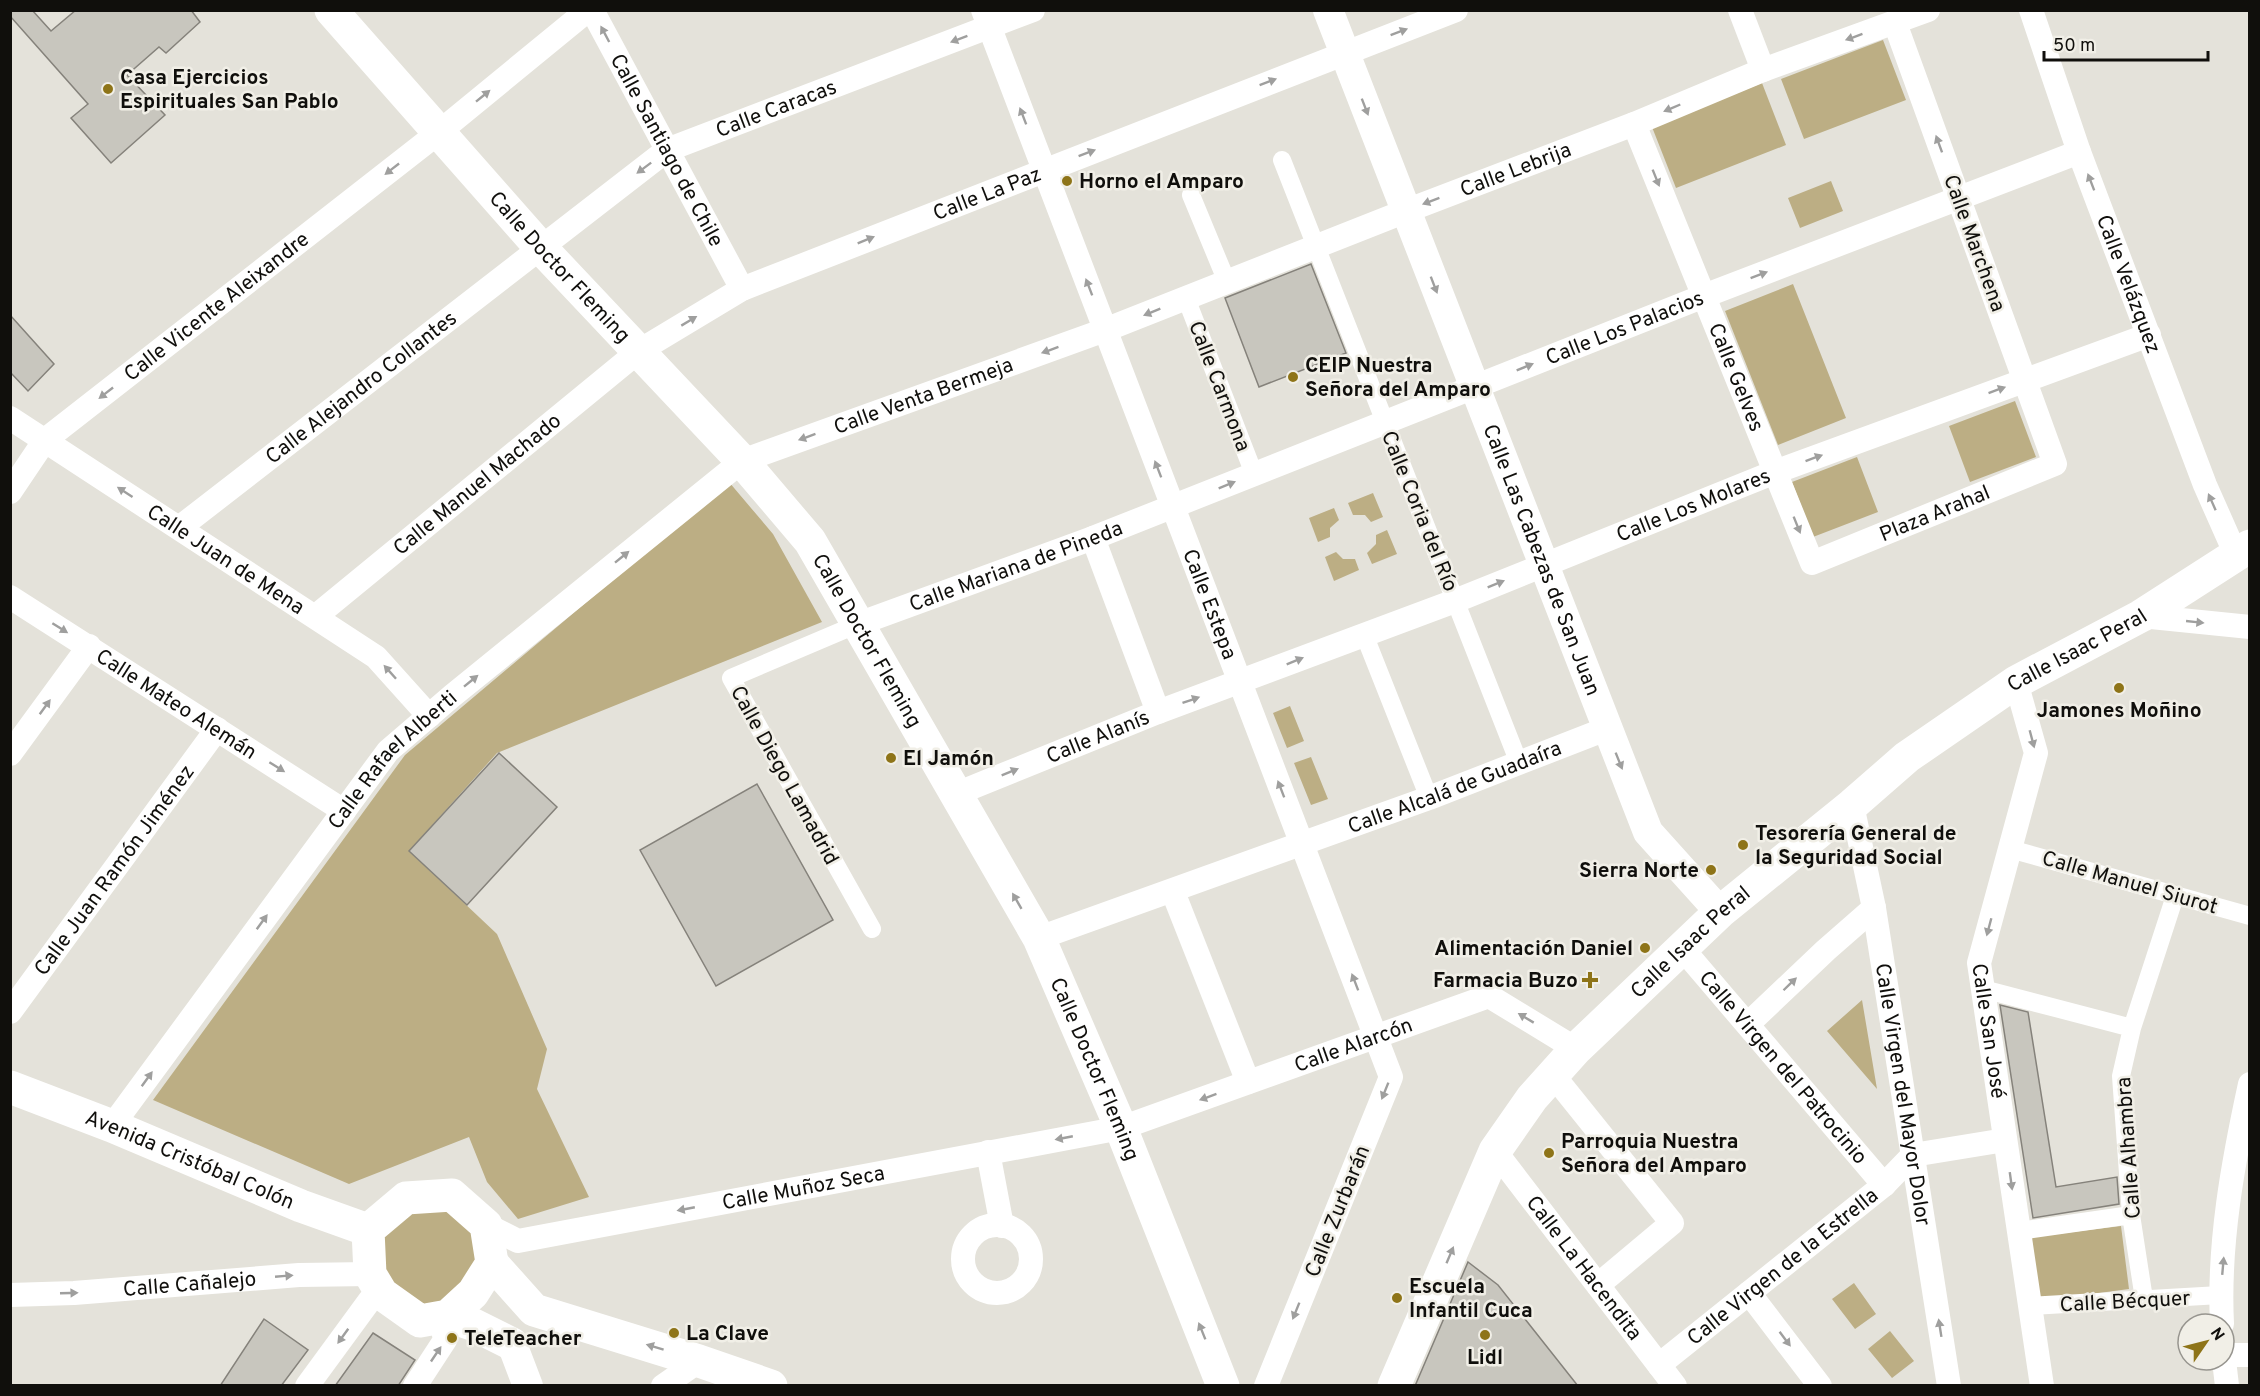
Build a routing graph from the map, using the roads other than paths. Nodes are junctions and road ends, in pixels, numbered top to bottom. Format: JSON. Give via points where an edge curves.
{"nodes":[{"id":1,"x":331,"y":10,"type":"edge"},
{"id":2,"x":590,"y":10,"type":"edge"},
{"id":3,"x":1034,"y":10,"type":"edge"},
{"id":4,"x":1328,"y":10,"type":"edge"},
{"id":5,"x":1456,"y":10,"type":"edge"},
{"id":6,"x":1740,"y":10,"type":"edge"},
{"id":7,"x":1928,"y":10,"type":"edge"},
{"id":8,"x":2031,"y":10,"type":"edge"},
{"id":9,"x":986,"y":19,"type":"edge"},
{"id":10,"x":1895,"y":23,"type":"junction"},
{"id":11,"x":1344,"y":52,"type":"junction"},
{"id":12,"x":1763,"y":70,"type":"junction"},
{"id":13,"x":1634,"y":124,"type":"junction"},
{"id":14,"x":438,"y":133,"type":"junction"},
{"id":15,"x":667,"y":150,"type":"junction"},
{"id":16,"x":2079,"y":152,"type":"junction"},
{"id":17,"x":1282,"y":160,"type":"dead end"},
{"id":18,"x":1044,"y":170,"type":"junction"},
{"id":19,"x":1191,"y":195,"type":"dead end"},
{"id":20,"x":1959,"y":199,"type":"junction"},
{"id":21,"x":1406,"y":211,"type":"junction"},
{"id":22,"x":1317,"y":246,"type":"junction"},
{"id":23,"x":540,"y":247,"type":"junction"},
{"id":24,"x":1227,"y":282,"type":"junction"},
{"id":25,"x":742,"y":289,"type":"junction"},
{"id":26,"x":1704,"y":296,"type":"junction"},
{"id":27,"x":1186,"y":298,"type":"junction"},
{"id":28,"x":1105,"y":330,"type":"junction"},
{"id":29,"x":2149,"y":335,"type":"junction"},
{"id":30,"x":639,"y":351,"type":"junction"},
{"id":31,"x":2025,"y":379,"type":"junction"},
{"id":32,"x":1474,"y":388,"type":"junction"},
{"id":33,"x":10,"y":418,"type":"edge"},
{"id":34,"x":1385,"y":423,"type":"junction"},
{"id":35,"x":45,"y":440,"type":"junction"},
{"id":36,"x":742,"y":461,"type":"junction"},
{"id":37,"x":2055,"y":464,"type":"joint"},
{"id":38,"x":1775,"y":472,"type":"junction"},
{"id":39,"x":1254,"y":474,"type":"junction"},
{"id":40,"x":10,"y":492,"type":"edge"},
{"id":41,"x":1172,"y":506,"type":"junction"},
{"id":42,"x":179,"y":528,"type":"junction"},
{"id":43,"x":1093,"y":538,"type":"junction"},
{"id":44,"x":2243,"y":550,"type":"edge"},
{"id":45,"x":1812,"y":562,"type":"joint"},
{"id":46,"x":1542,"y":565,"type":"junction"},
{"id":47,"x":10,"y":597,"type":"edge"},
{"id":48,"x":1455,"y":600,"type":"junction"},
{"id":49,"x":316,"y":616,"type":"junction"},
{"id":50,"x":2140,"y":616,"type":"junction"},
{"id":51,"x":858,"y":624,"type":"junction"},
{"id":52,"x":2250,"y":627,"type":"edge"},
{"id":53,"x":1364,"y":634,"type":"junction"},
{"id":54,"x":89,"y":646,"type":"junction"},
{"id":55,"x":1240,"y":682,"type":"junction"},
{"id":56,"x":2016,"y":682,"type":"junction"},
{"id":57,"x":1158,"y":712,"type":"junction"},
{"id":58,"x":429,"y":716,"type":"junction"},
{"id":59,"x":217,"y":729,"type":"junction"},
{"id":60,"x":1606,"y":729,"type":"junction"},
{"id":61,"x":10,"y":754,"type":"edge"},
{"id":62,"x":1519,"y":763,"type":"junction"},
{"id":63,"x":956,"y":794,"type":"junction"},
{"id":64,"x":1429,"y":798,"type":"junction"},
{"id":65,"x":1852,"y":805,"type":"junction"},
{"id":66,"x":344,"y":811,"type":"junction"},
{"id":67,"x":1302,"y":843,"type":"junction"},
{"id":68,"x":2010,"y":849,"type":"junction"},
{"id":69,"x":1173,"y":892,"type":"junction"},
{"id":70,"x":2175,"y":896,"type":"junction"},
{"id":71,"x":1874,"y":908,"type":"junction"},
{"id":72,"x":1720,"y":912,"type":"junction"},
{"id":73,"x":2250,"y":916,"type":"edge"},
{"id":74,"x":872,"y":929,"type":"dead end"},
{"id":75,"x":1039,"y":939,"type":"junction"},
{"id":76,"x":1681,"y":947,"type":"junction"},
{"id":77,"x":1983,"y":989,"type":"junction"},
{"id":78,"x":10,"y":1012,"type":"edge"},
{"id":79,"x":1748,"y":1024,"type":"junction"},
{"id":80,"x":2132,"y":1028,"type":"junction"},
{"id":81,"x":1376,"y":1037,"type":"junction"},
{"id":82,"x":1576,"y":1049,"type":"junction"},
{"id":83,"x":1553,"y":1075,"type":"junction"},
{"id":84,"x":1248,"y":1082,"type":"junction"},
{"id":85,"x":2250,"y":1084,"type":"edge"},
{"id":86,"x":10,"y":1087,"type":"edge"},
{"id":87,"x":112,"y":1126,"type":"junction"},
{"id":88,"x":1121,"y":1128,"type":"junction"},
{"id":89,"x":2005,"y":1140,"type":"junction"},
{"id":90,"x":1495,"y":1151,"type":"junction"},
{"id":91,"x":988,"y":1152,"type":"junction"},
{"id":92,"x":1913,"y":1155,"type":"junction"},
{"id":93,"x":1884,"y":1185,"type":"junction"},
{"id":94,"x":2131,"y":1215,"type":"junction"},
{"id":95,"x":486,"y":1225,"type":"junction"},
{"id":96,"x":1002,"y":1226,"type":"dead end"},
{"id":97,"x":368,"y":1230,"type":"junction"},
{"id":98,"x":2019,"y":1231,"type":"junction"},
{"id":99,"x":492,"y":1263,"type":"junction"},
{"id":100,"x":376,"y":1284,"type":"junction"},
{"id":101,"x":1598,"y":1285,"type":"junction"},
{"id":102,"x":1749,"y":1293,"type":"junction"},
{"id":103,"x":10,"y":1295,"type":"edge"},
{"id":104,"x":2220,"y":1295,"type":"junction"},
{"id":105,"x":2144,"y":1299,"type":"junction"},
{"id":106,"x":2030,"y":1306,"type":"junction"},
{"id":107,"x":2221,"y":1312,"type":"edge"},
{"id":108,"x":444,"y":1317,"type":"junction"},
{"id":109,"x":512,"y":1344,"type":"joint"},
{"id":110,"x":699,"y":1361,"type":"junction"},
{"id":111,"x":1659,"y":1365,"type":"junction"},
{"id":112,"x":307,"y":1386,"type":"edge"},
{"id":113,"x":415,"y":1386,"type":"edge"},
{"id":114,"x":528,"y":1386,"type":"edge"},
{"id":115,"x":663,"y":1386,"type":"edge"},
{"id":116,"x":771,"y":1386,"type":"edge"},
{"id":117,"x":1223,"y":1386,"type":"edge"},
{"id":118,"x":1266,"y":1386,"type":"edge"},
{"id":119,"x":1394,"y":1386,"type":"edge"},
{"id":120,"x":1675,"y":1386,"type":"edge"},
{"id":121,"x":1820,"y":1386,"type":"edge"},
{"id":122,"x":1949,"y":1386,"type":"edge"},
{"id":123,"x":2042,"y":1386,"type":"edge"}],
"edges":[{"from":1,"to":14,"type":"main road","name":"Calle Doctor Fleming"},
{"from":14,"to":2,"type":"street","name":"Calle Vicente Aleixandre","one_way":true},
{"from":15,"to":2,"type":"street","name":"Calle Santiago de Chile","one_way":true},
{"from":3,"to":9,"type":"street","name":"Calle Caracas"},
{"from":4,"to":11,"type":"street","name":"Calle Las Cabezas de San Juan"},
{"from":11,"to":5,"type":"street","name":"Calle La Paz","one_way":true},
{"from":6,"to":12,"type":"street"},
{"from":7,"to":10,"type":"street","name":"Calle Lebrija"},
{"from":8,"to":16,"type":"street","name":"Calle Velázquez"},
{"from":9,"to":15,"type":"street","name":"Calle Caracas","one_way":true},
{"from":18,"to":9,"type":"street","name":"Calle Estepa","one_way":true},
{"from":10,"to":12,"type":"street","name":"Calle Lebrija","one_way":true},
{"from":20,"to":10,"type":"street","name":"Calle Marchena","one_way":true},
{"from":18,"to":11,"type":"street","name":"Calle La Paz","one_way":true},
{"from":11,"to":21,"type":"street","name":"Calle Las Cabezas de San Juan","one_way":true},
{"from":12,"to":13,"type":"street","name":"Calle Lebrija","one_way":true},
{"from":13,"to":21,"type":"street","name":"Calle Lebrija","one_way":true},
{"from":13,"to":26,"type":"street","name":"Calle Gelves","one_way":true},
{"from":14,"to":23,"type":"main road","name":"Calle Doctor Fleming"},
{"from":14,"to":35,"type":"street","name":"Calle Vicente Aleixandre","one_way":true},
{"from":15,"to":23,"type":"street","name":"Calle Caracas","one_way":true},
{"from":15,"to":25,"type":"street","name":"Calle Santiago de Chile"},
{"from":16,"to":20,"type":"street","name":"Calle Los Palacios"},
{"from":29,"to":16,"type":"street","name":"Calle Velázquez","one_way":true},
{"from":17,"to":22,"type":"street","name":"Calle Coria del Río"},
{"from":25,"to":18,"type":"street","name":"Calle La Paz","one_way":true},
{"from":28,"to":18,"type":"street","name":"Calle Estepa","one_way":true},
{"from":19,"to":24,"type":"street"},
{"from":26,"to":20,"type":"street","name":"Calle Los Palacios","one_way":true},
{"from":20,"to":31,"type":"street","name":"Calle Marchena"},
{"from":21,"to":22,"type":"street","name":"Calle Lebrija"},
{"from":21,"to":32,"type":"street","name":"Calle Las Cabezas de San Juan","one_way":true},
{"from":22,"to":24,"type":"street","name":"Calle Lebrija"},
{"from":22,"to":34,"type":"street","name":"Calle Coria del Río"},
{"from":23,"to":30,"type":"main road","name":"Calle Doctor Fleming"},
{"from":23,"to":42,"type":"street","name":"Calle Alejandro Collantes"},
{"from":24,"to":27,"type":"street","name":"Calle Lebrija"},
{"from":30,"to":25,"type":"street","name":"Calle La Paz","one_way":true},
{"from":32,"to":26,"type":"street","name":"Calle Los Palacios","one_way":true},
{"from":26,"to":38,"type":"street","name":"Calle Gelves"},
{"from":27,"to":28,"type":"street","name":"Calle Lebrija","one_way":true},
{"from":27,"to":39,"type":"street","name":"Calle Carmona"},
{"from":28,"to":36,"type":"street","name":"Calle Venta Bermeja","one_way":true},
{"from":41,"to":28,"type":"street","name":"Calle Estepa","one_way":true},
{"from":29,"to":31,"type":"street","name":"Calle Los Molares"},
{"from":44,"to":29,"type":"street","name":"Calle Velázquez","one_way":true,"via":[[2205,485]]},
{"from":30,"to":36,"type":"main road","name":"Calle Doctor Fleming"},
{"from":30,"to":49,"type":"street","name":"Calle Manuel Machado"},
{"from":31,"to":37,"type":"street","name":"Calle Marchena"},
{"from":38,"to":31,"type":"street","name":"Calle Los Molares","one_way":true},
{"from":32,"to":34,"type":"street","name":"Calle Los Palacios"},
{"from":32,"to":46,"type":"street","name":"Calle Las Cabezas de San Juan"},
{"from":33,"to":35,"type":"street","name":"Calle Juan de Mena"},
{"from":34,"to":39,"type":"street","name":"Calle Los Palacios"},
{"from":34,"to":48,"type":"street","name":"Calle Coria del Río"},
{"from":35,"to":40,"type":"street","name":"Calle Vicente Aleixandre"},
{"from":42,"to":35,"type":"street","name":"Calle Juan de Mena","one_way":true},
{"from":36,"to":51,"type":"main road","name":"Calle Doctor Fleming","via":[[810,541]]},
{"from":58,"to":36,"type":"street","name":"Calle Rafael Alberti","one_way":true},
{"from":37,"to":45,"type":"street","name":"Plaza Arahal"},
{"from":38,"to":45,"type":"street","name":"Calle Gelves","one_way":true},
{"from":38,"to":46,"type":"street","name":"Calle Los Molares"},
{"from":41,"to":39,"type":"street","name":"Calle Los Palacios","one_way":true},
{"from":41,"to":43,"type":"street","name":"Calle Mariana de Pineda"},
{"from":41,"to":55,"type":"street","name":"Calle Estepa"},
{"from":42,"to":49,"type":"street","name":"Calle Juan de Mena"},
{"from":43,"to":51,"type":"street","name":"Calle Mariana de Pineda"},
{"from":43,"to":57,"type":"street"},
{"from":44,"to":50,"type":"main road","name":"Calle Isaac Peral"},
{"from":48,"to":46,"type":"street","name":"Calle Los Molares","one_way":true},
{"from":46,"to":60,"type":"street","name":"Calle Las Cabezas de San Juan"},
{"from":47,"to":54,"type":"street","name":"Calle Mateo Alemán","one_way":true},
{"from":48,"to":53,"type":"street","name":"Calle Los Molares"},
{"from":48,"to":62,"type":"street","name":"Calle Coria del Río"},
{"from":58,"to":49,"type":"street","name":"Calle Juan de Mena","one_way":true,"via":[[376,657]]},
{"from":50,"to":52,"type":"street","one_way":true},
{"from":50,"to":56,"type":"main road","name":"Calle Isaac Peral"},
{"from":51,"to":63,"type":"main road","name":"Calle Doctor Fleming"},
{"from":51,"to":74,"type":"street","name":"Calle Diego Lamadrid","via":[[731,678]]},
{"from":55,"to":53,"type":"street","name":"Calle Los Molares","one_way":true},
{"from":53,"to":64,"type":"street"},
{"from":54,"to":59,"type":"street","name":"Calle Mateo Alemán"},
{"from":61,"to":54,"type":"street","one_way":true},
{"from":57,"to":55,"type":"street","name":"Calle Alanís","one_way":true},
{"from":67,"to":55,"type":"street","name":"Calle Estepa","one_way":true},
{"from":56,"to":65,"type":"main road","name":"Calle Isaac Peral","via":[[1907,757]]},
{"from":56,"to":68,"type":"street","name":"Calle San José","one_way":true,"via":[[2036,753]]},
{"from":63,"to":57,"type":"street","name":"Calle Alanís","one_way":true},
{"from":58,"to":66,"type":"street","name":"Calle Rafael Alberti","via":[[388,751]]},
{"from":59,"to":66,"type":"street","name":"Calle Mateo Alemán","one_way":true},
{"from":59,"to":78,"type":"street","name":"Calle Juan Ramón Jiménez"},
{"from":60,"to":62,"type":"street","name":"Calle Alcalá de Guadaíra"},
{"from":60,"to":72,"type":"street","name":"Calle Las Cabezas de San Juan","one_way":true,"via":[[1648,832]]},
{"from":62,"to":64,"type":"street","name":"Calle Alcalá de Guadaíra"},
{"from":75,"to":63,"type":"main road","name":"Calle Doctor Fleming","one_way":true},
{"from":64,"to":67,"type":"street","name":"Calle Alcalá de Guadaíra"},
{"from":65,"to":71,"type":"street","name":"Calle Virgen del Mayor Dolor"},
{"from":65,"to":72,"type":"main road","name":"Calle Isaac Peral"},
{"from":87,"to":66,"type":"street","name":"Calle Rafael Alberti","one_way":true},
{"from":67,"to":69,"type":"street","name":"Calle Alcalá de Guadaíra"},
{"from":81,"to":67,"type":"street","name":"Calle Estepa","one_way":true},
{"from":68,"to":70,"type":"street","name":"Calle Manuel Siurot"},
{"from":68,"to":77,"type":"street","name":"Calle San José","one_way":true,"via":[[1979,963]]},
{"from":69,"to":75,"type":"street","name":"Calle Alcalá de Guadaíra"},
{"from":69,"to":84,"type":"street"},
{"from":70,"to":73,"type":"street","name":"Calle Manuel Siurot"},
{"from":70,"to":80,"type":"street","name":"Calle Alhambra"},
{"from":79,"to":71,"type":"street","one_way":true},
{"from":71,"to":92,"type":"street","name":"Calle Virgen del Mayor Dolor"},
{"from":72,"to":76,"type":"main road","name":"Calle Isaac Peral"},
{"from":75,"to":88,"type":"main road","name":"Calle Doctor Fleming"},
{"from":76,"to":79,"type":"street","name":"Calle Virgen del Patrocinio"},
{"from":76,"to":82,"type":"main road","name":"Calle Isaac Peral"},
{"from":77,"to":80,"type":"street"},
{"from":77,"to":89,"type":"street","name":"Calle San José"},
{"from":79,"to":93,"type":"street","name":"Calle Virgen del Patrocinio"},
{"from":80,"to":94,"type":"street","name":"Calle Alhambra","via":[[2121,1076]]},
{"from":82,"to":81,"type":"street","name":"Calle Alarcón","one_way":true,"via":[[1489,996]]},
{"from":81,"to":84,"type":"street","name":"Calle Alarcón"},
{"from":81,"to":118,"type":"street","name":"Calle Zurbarán","one_way":true,"via":[[1391,1077]]},
{"from":82,"to":83,"type":"main road","name":"Calle Isaac Peral"},
{"from":83,"to":90,"type":"main road","name":"Calle Isaac Peral"},
{"from":83,"to":101,"type":"street","via":[[1672,1223]]},
{"from":84,"to":88,"type":"street","name":"Calle Alarcón","one_way":true},
{"from":104,"to":85,"type":"street","one_way":true,"via":[[2232,1168]]},
{"from":86,"to":87,"type":"main road","name":"Avenida Cristóbal Colón"},
{"from":87,"to":97,"type":"main road","name":"Avenida Cristóbal Colón"},
{"from":88,"to":91,"type":"street","name":"Calle Muñoz Seca","one_way":true},
{"from":117,"to":88,"type":"main road","name":"Calle Doctor Fleming","one_way":true},
{"from":89,"to":92,"type":"street"},
{"from":89,"to":98,"type":"street","name":"Calle San José","one_way":true},
{"from":90,"to":101,"type":"street","name":"Calle La Hacendita"},
{"from":119,"to":90,"type":"main road","name":"Calle Isaac Peral","one_way":true},
{"from":91,"to":95,"type":"street","name":"Calle Muñoz Seca","one_way":true,"via":[[518,1241]]},
{"from":91,"to":96,"type":"street"},
{"from":92,"to":93,"type":"street","name":"Calle Virgen de la Estrella"},
{"from":122,"to":92,"type":"street","name":"Calle Virgen del Mayor Dolor","one_way":true},
{"from":93,"to":102,"type":"street","name":"Calle Virgen de la Estrella"},
{"from":94,"to":98,"type":"street"},
{"from":94,"to":105,"type":"street","name":"Calle Alhambra"},
{"from":95,"to":97,"type":"main road","via":[[452,1195],[406,1198]]},
{"from":95,"to":99,"type":"main road"},
{"from":97,"to":100,"type":"main road"},
{"from":98,"to":106,"type":"street","name":"Calle San José"},
{"from":99,"to":108,"type":"main road","via":[[473,1293]]},
{"from":110,"to":99,"type":"main road","one_way":true,"via":[[534,1310]]},
{"from":103,"to":100,"type":"street","name":"Calle Cañalejo","one_way":true,"via":[[299,1275]]},
{"from":100,"to":108,"type":"main road","via":[[420,1321]]},
{"from":100,"to":112,"type":"street","one_way":true,"via":[[370,1300]]},
{"from":101,"to":111,"type":"street","name":"Calle La Hacendita"},
{"from":102,"to":111,"type":"street","name":"Calle Virgen de la Estrella"},
{"from":102,"to":121,"type":"street","one_way":true},
{"from":104,"to":105,"type":"street","name":"Calle Bécquer"},
{"from":104,"to":107,"type":"street"},
{"from":105,"to":106,"type":"street","name":"Calle Bécquer"},
{"from":106,"to":123,"type":"street","name":"Calle San José"},
{"from":108,"to":109,"type":"main road","via":[[472,1324]]},
{"from":113,"to":108,"type":"street","one_way":true,"via":[[445,1341]]},
{"from":109,"to":114,"type":"street"},
{"from":110,"to":115,"type":"street"},
{"from":110,"to":116,"type":"main road"},
{"from":111,"to":120,"type":"street","name":"Calle La Hacendita"}]}
